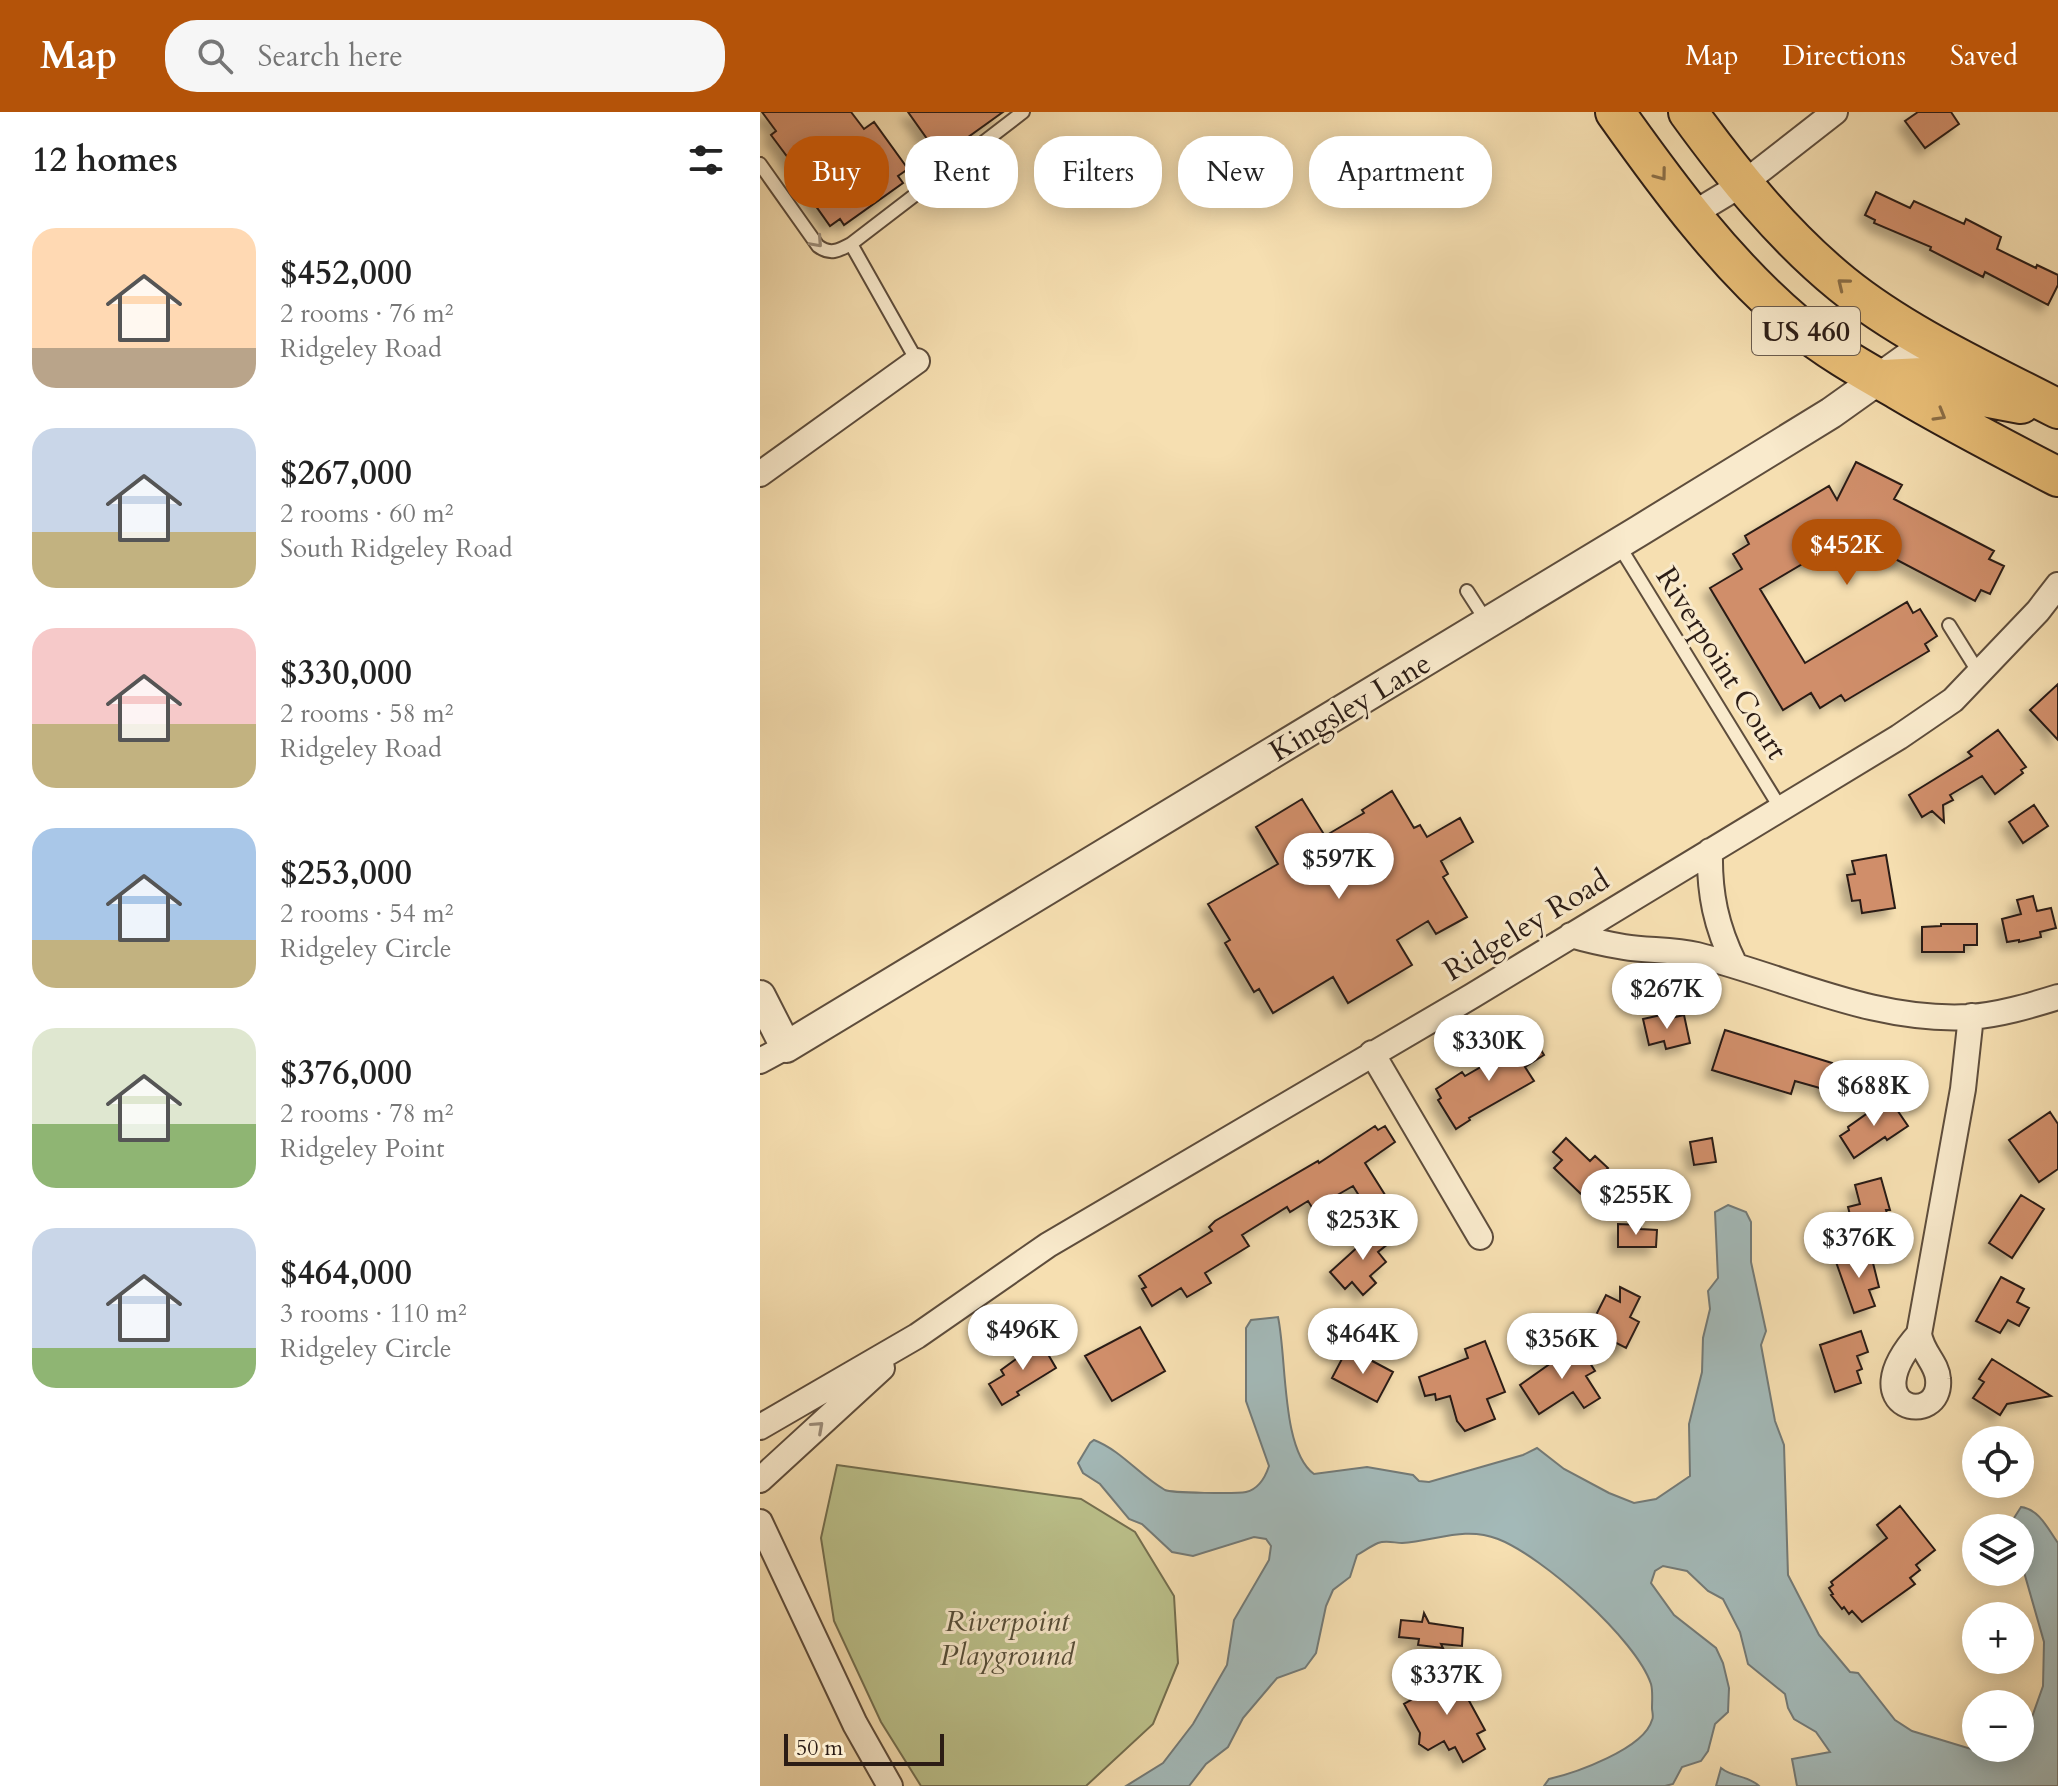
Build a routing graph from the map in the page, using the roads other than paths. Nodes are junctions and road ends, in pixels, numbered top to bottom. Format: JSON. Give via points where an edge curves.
{"nodes":[{"id":1,"x":1023,"y":112,"type":"edge"},
{"id":2,"x":1615,"y":112,"type":"edge"},
{"id":3,"x":1688,"y":112,"type":"edge"},
{"id":4,"x":1835,"y":112,"type":"edge"},
{"id":5,"x":760,"y":164,"type":"edge"},
{"id":6,"x":1744,"y":183,"type":"junction"},
{"id":7,"x":1691,"y":215,"type":"junction"},
{"id":8,"x":851,"y":244,"type":"junction"},
{"id":9,"x":1932,"y":341,"type":"junction"},
{"id":10,"x":917,"y":361,"type":"joint"},
{"id":11,"x":1879,"y":379,"type":"junction"},
{"id":12,"x":2057,"y":408,"type":"edge"},
{"id":13,"x":760,"y":474,"type":"edge"},
{"id":14,"x":2058,"y":477,"type":"edge"},
{"id":15,"x":1618,"y":544,"type":"junction"},
{"id":16,"x":2058,"y":585,"type":"edge"},
{"id":17,"x":1467,"y":591,"type":"dead end"},
{"id":18,"x":1488,"y":623,"type":"junction"},
{"id":19,"x":1949,"y":625,"type":"dead end"},
{"id":20,"x":1979,"y":673,"type":"junction"},
{"id":21,"x":1781,"y":809,"type":"junction"},
{"id":22,"x":1710,"y":851,"type":"junction"},
{"id":23,"x":1571,"y":935,"type":"junction"},
{"id":24,"x":1735,"y":965,"type":"junction"},
{"id":25,"x":760,"y":996,"type":"edge"},
{"id":26,"x":2058,"y":997,"type":"edge"},
{"id":27,"x":1971,"y":1016,"type":"junction"},
{"id":28,"x":1372,"y":1053,"type":"junction"},
{"id":29,"x":773,"y":1054,"type":"edge"},
{"id":30,"x":1480,"y":1237,"type":"dead end"},
{"id":31,"x":1919,"y":1334,"type":"dead end"},
{"id":32,"x":917,"y":1336,"type":"junction"},
{"id":33,"x":760,"y":1427,"type":"edge"},
{"id":34,"x":760,"y":1480,"type":"edge"},
{"id":35,"x":760,"y":1522,"type":"edge"},
{"id":36,"x":890,"y":1786,"type":"edge"}],
"edges":[{"from":1,"to":8,"type":"lane"},
{"from":2,"to":7,"type":"main road","number":"US 460","one_way":true},
{"from":3,"to":6,"type":"main road","number":"US 460"},
{"from":4,"to":6,"type":"street"},
{"from":5,"to":8,"type":"lane","one_way":true,"via":[[818,246],[837,252]]},
{"from":6,"to":7,"type":"street"},
{"from":9,"to":6,"type":"main road","number":"US 460","one_way":true,"via":[[1843,285]]},
{"from":7,"to":11,"type":"main road","number":"US 460","via":[[1796,324]]},
{"from":8,"to":10,"type":"lane"},
{"from":9,"to":11,"type":"street","name":"Kingsley Lane"},
{"from":9,"to":12,"type":"main road","number":"US 460"},
{"from":10,"to":13,"type":"street"},
{"from":11,"to":12,"type":"main road","via":[[1923,377],[1984,397]]},
{"from":11,"to":14,"type":"main road","number":"US 460","one_way":true},
{"from":11,"to":15,"type":"street","name":"Kingsley Lane"},
{"from":15,"to":18,"type":"street","name":"Kingsley Lane"},
{"from":15,"to":21,"type":"lane","name":"Riverpoint Court"},
{"from":16,"to":20,"type":"street","name":"Ridgeley Road"},
{"from":17,"to":18,"type":"lane"},
{"from":18,"to":29,"type":"street","name":"Kingsley Lane"},
{"from":19,"to":20,"type":"lane"},
{"from":20,"to":21,"type":"street","name":"Ridgeley Road","via":[[1953,700]]},
{"from":21,"to":22,"type":"street","name":"Ridgeley Road"},
{"from":22,"to":23,"type":"street","name":"Ridgeley Road"},
{"from":22,"to":24,"type":"street","via":[[1713,908]]},
{"from":23,"to":24,"type":"street"},
{"from":23,"to":28,"type":"street","name":"Ridgeley Road"},
{"from":24,"to":27,"type":"street","via":[[1838,1000],[1922,1016]]},
{"from":25,"to":29,"type":"street"},
{"from":26,"to":27,"type":"street"},
{"from":27,"to":31,"type":"street","via":[[1961,1104]]},
{"from":28,"to":30,"type":"street"},
{"from":28,"to":32,"type":"street","name":"Ridgeley Road","via":[[1048,1245]]},
{"from":32,"to":33,"type":"street","name":"Ridgeley Road"},
{"from":34,"to":32,"type":"street","name":"Ridgeley Road","one_way":true},
{"from":35,"to":36,"type":"street","via":[[855,1724]]}]}
